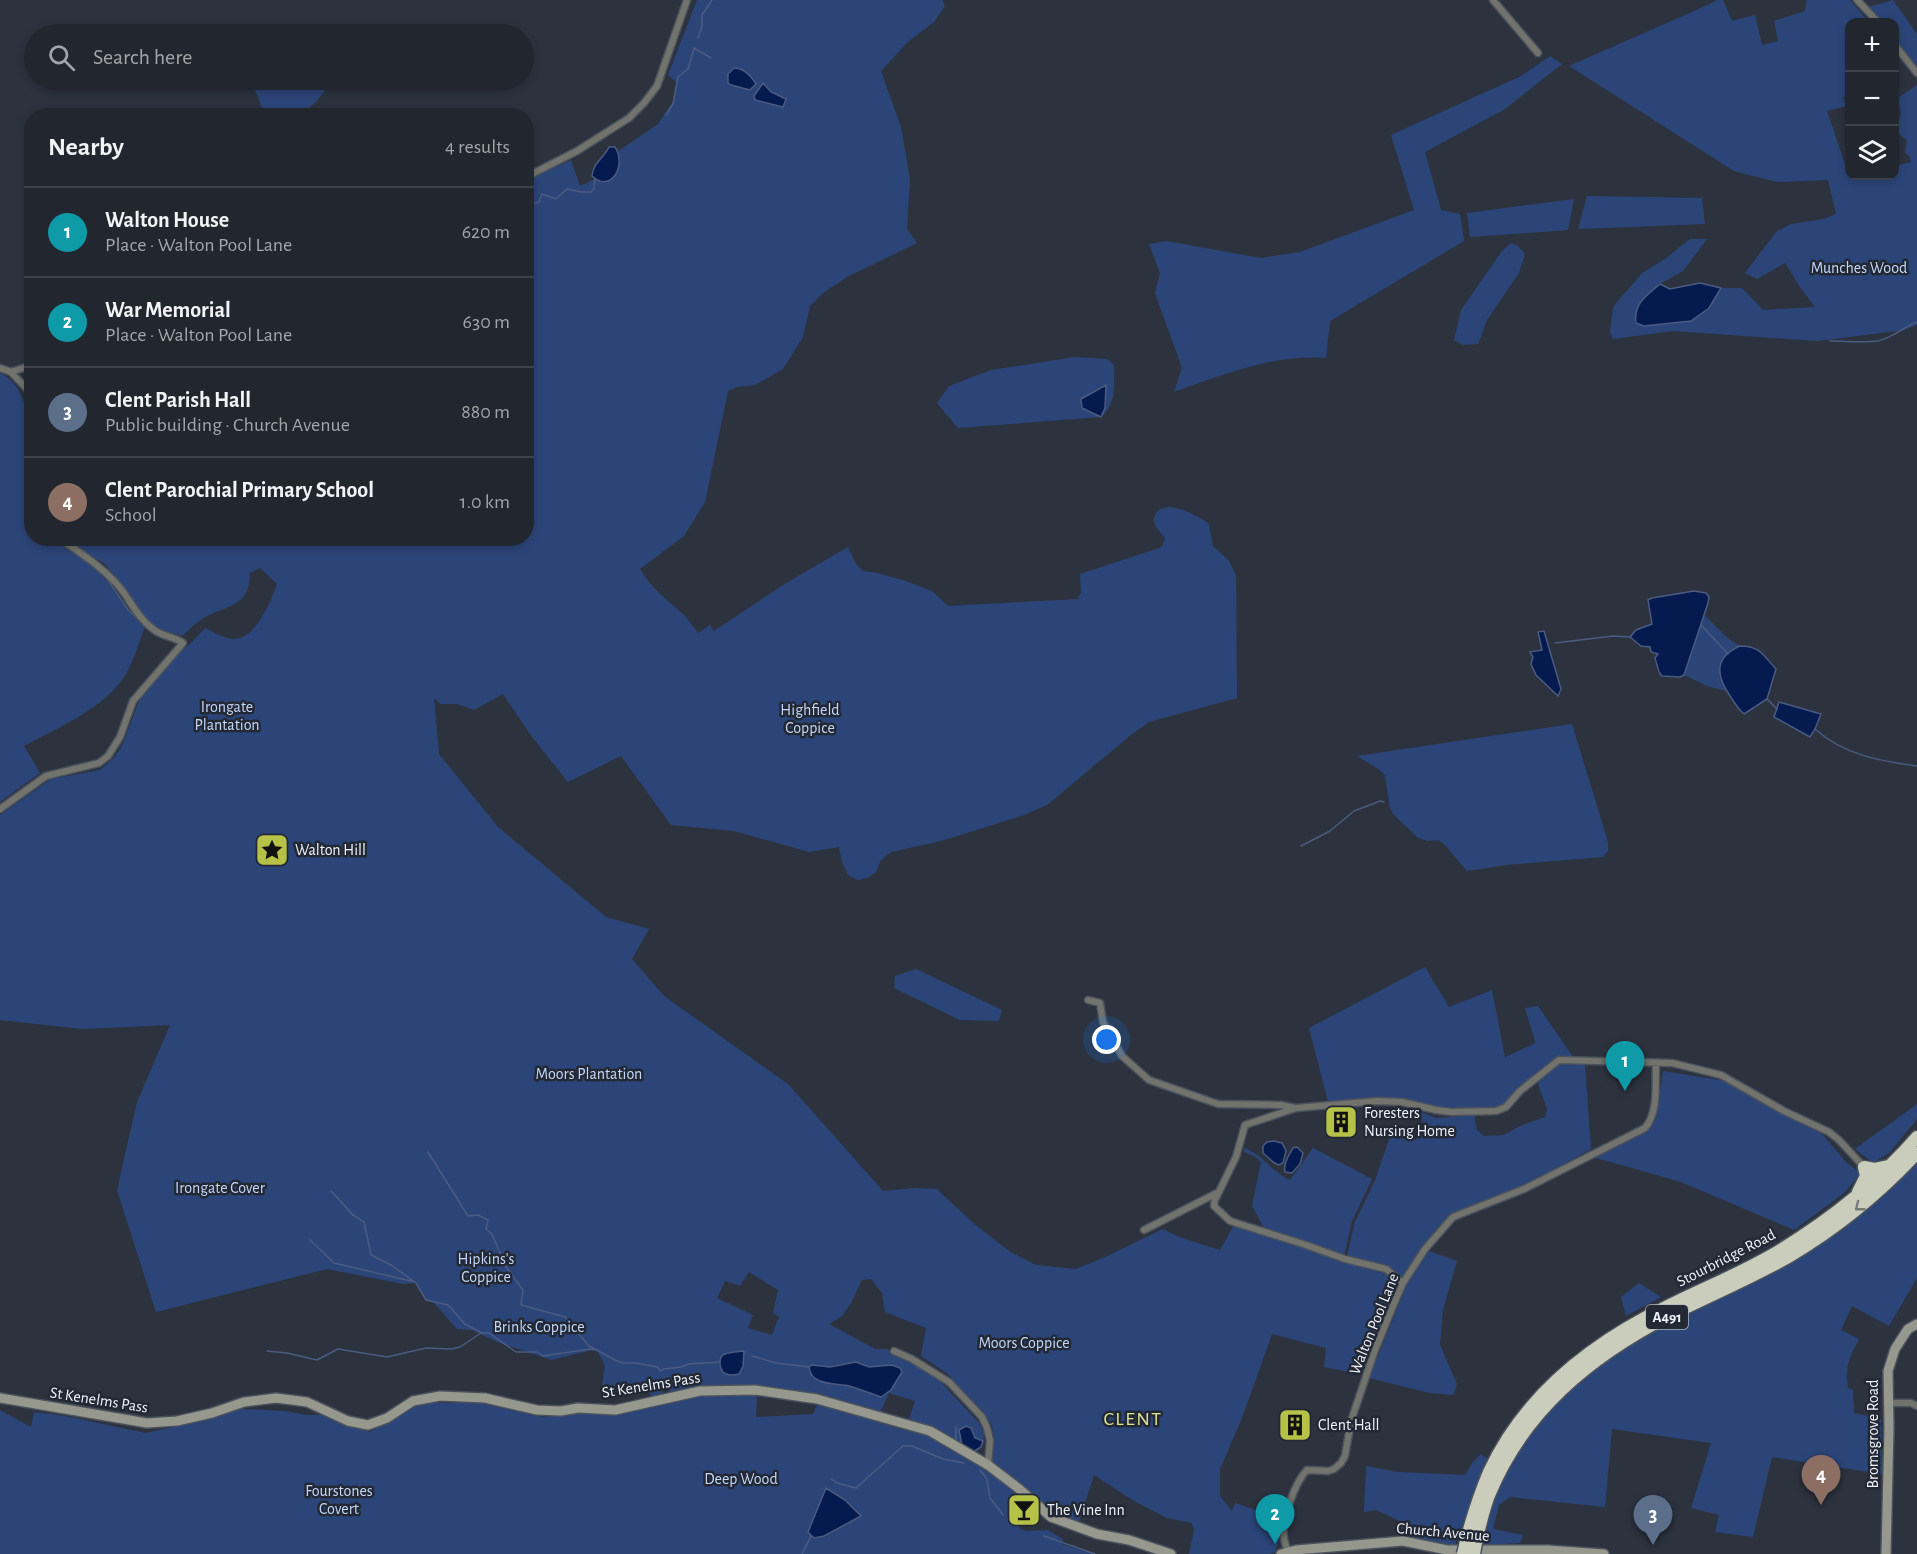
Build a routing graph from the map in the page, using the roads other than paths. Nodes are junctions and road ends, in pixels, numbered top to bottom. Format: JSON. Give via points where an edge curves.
{"nodes":[{"id":1,"x":687,"y":0,"type":"edge"},
{"id":2,"x":1493,"y":0,"type":"edge"},
{"id":3,"x":1857,"y":0,"type":"edge"},
{"id":4,"x":1874,"y":18,"type":"edge"},
{"id":5,"x":1899,"y":51,"type":"edge"},
{"id":6,"x":1538,"y":53,"type":"dead end"},
{"id":7,"x":1917,"y":74,"type":"edge"},
{"id":8,"x":534,"y":173,"type":"edge"},
{"id":9,"x":24,"y":367,"type":"edge"},
{"id":10,"x":0,"y":368,"type":"edge"},
{"id":11,"x":13,"y":371,"type":"junction"},
{"id":12,"x":24,"y":385,"type":"edge"},
{"id":13,"x":71,"y":546,"type":"edge"},
{"id":14,"x":0,"y":809,"type":"edge"},
{"id":15,"x":1088,"y":1000,"type":"dead end"},
{"id":16,"x":1656,"y":1063,"type":"junction"},
{"id":17,"x":1296,"y":1108,"type":"junction"},
{"id":18,"x":1917,"y":1137,"type":"edge"},
{"id":19,"x":1917,"y":1153,"type":"edge"},
{"id":20,"x":1891,"y":1165,"type":"junction"},
{"id":21,"x":1864,"y":1167,"type":"junction"},
{"id":22,"x":1220,"y":1192,"type":"junction"},
{"id":23,"x":1857,"y":1196,"type":"junction"},
{"id":24,"x":1144,"y":1230,"type":"dead end"},
{"id":25,"x":1403,"y":1283,"type":"junction"},
{"id":26,"x":1917,"y":1324,"type":"edge"},
{"id":27,"x":894,"y":1351,"type":"dead end"},
{"id":28,"x":0,"y":1398,"type":"edge"},
{"id":29,"x":1887,"y":1403,"type":"junction"},
{"id":30,"x":1917,"y":1406,"type":"edge"},
{"id":31,"x":988,"y":1465,"type":"junction"},
{"id":32,"x":1472,"y":1537,"type":"junction"},
{"id":33,"x":1286,"y":1553,"type":"edge"},
{"id":34,"x":1171,"y":1554,"type":"edge"},
{"id":35,"x":1463,"y":1554,"type":"edge"},
{"id":36,"x":1474,"y":1554,"type":"edge"},
{"id":37,"x":1604,"y":1554,"type":"edge"},
{"id":38,"x":1886,"y":1554,"type":"edge"}],
"edges":[{"from":1,"to":8,"type":"street","via":[[657,86],[644,103],[629,118]]},
{"from":2,"to":6,"type":"street"},
{"from":3,"to":4,"type":"street"},
{"from":5,"to":7,"type":"street"},
{"from":9,"to":11,"type":"street"},
{"from":10,"to":11,"type":"street"},
{"from":11,"to":12,"type":"street"},
{"from":13,"to":14,"type":"street","via":[[117,583],[152,628],[183,643],[133,701],[120,737],[108,756],[99,764],[45,776]]},
{"from":15,"to":17,"type":"street","via":[[1100,1003],[1103,1022],[1122,1056],[1149,1080],[1218,1104]]},
{"from":16,"to":17,"type":"street","via":[[1559,1060],[1506,1107],[1496,1111],[1450,1112],[1385,1101]]},
{"from":16,"to":21,"type":"street","via":[[1720,1075],[1828,1132]]},
{"from":16,"to":25,"type":"street","name":"Walton Pool Lane","via":[[1655,1103],[1645,1128],[1524,1189],[1454,1217],[1425,1249]]},
{"from":17,"to":22,"type":"street","via":[[1245,1125]]},
{"from":18,"to":20,"type":"highway","name":"Stourbridge Road","number":"A491"},
{"from":19,"to":32,"type":"highway","name":"Stourbridge Road","number":"A491","one_way":true,"via":[[1864,1204],[1809,1243],[1665,1318],[1609,1350],[1582,1371],[1547,1403],[1516,1445]]},
{"from":20,"to":21,"type":"highway"},
{"from":20,"to":23,"type":"highway","name":"Stourbridge Road","number":"A491"},
{"from":21,"to":23,"type":"highway","via":[[1866,1176]]},
{"from":22,"to":24,"type":"street"},
{"from":22,"to":25,"type":"street","via":[[1214,1206],[1230,1221],[1386,1269]]},
{"from":23,"to":32,"type":"highway","name":"Stourbridge Road","number":"A491","via":[[1771,1256],[1658,1311],[1576,1362],[1542,1395],[1500,1451],[1477,1502]]},
{"from":25,"to":33,"type":"street","name":"Walton Pool Lane","via":[[1351,1421],[1345,1456],[1334,1469],[1306,1470],[1298,1480],[1285,1524]]},
{"from":26,"to":29,"type":"street","name":"Bromsgrove Road","via":[[1908,1329],[1895,1349],[1888,1371]]},
{"from":27,"to":31,"type":"street","via":[[949,1382],[982,1417],[990,1440]]},
{"from":28,"to":31,"type":"street","name":"St Kenelms Pass","via":[[147,1424],[190,1418],[244,1402],[285,1399],[307,1402],[348,1421],[368,1425],[413,1401],[440,1396],[485,1398],[537,1410],[615,1410],[700,1391],[755,1390],[817,1399],[908,1423],[930,1431]]},
{"from":29,"to":30,"type":"street"},
{"from":29,"to":38,"type":"street","name":"Bromsgrove Road"},
{"from":31,"to":34,"type":"street","name":"St Kenelms Pass","via":[[1051,1517]]},
{"from":32,"to":35,"type":"highway","name":"Stourbridge Road","number":"A491","bridge":true},
{"from":32,"to":36,"type":"highway","name":"Stourbridge Road","number":"A491","bridge":true},
{"from":33,"to":37,"type":"street","name":"Church Avenue","via":[[1403,1541],[1447,1550]]}]}
